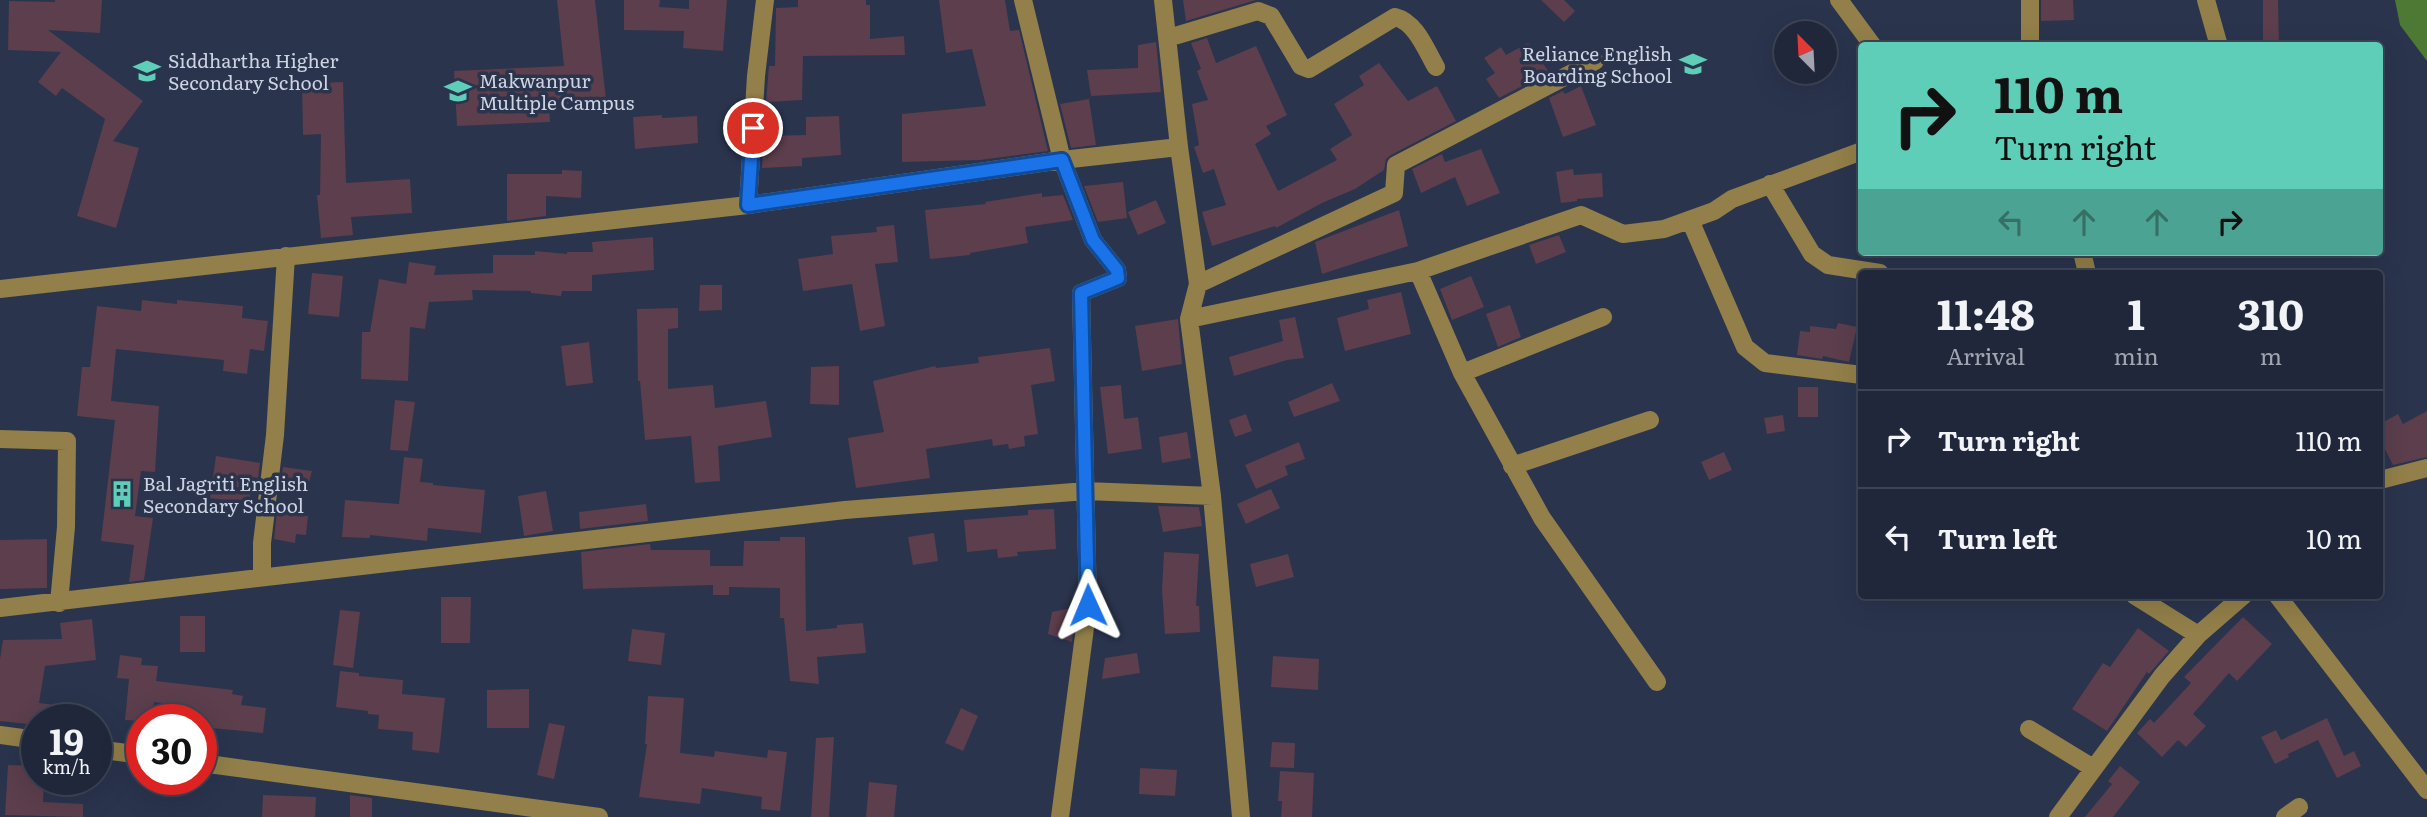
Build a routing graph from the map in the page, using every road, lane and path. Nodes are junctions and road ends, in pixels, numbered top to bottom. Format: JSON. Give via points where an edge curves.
{"nodes":[{"id":1,"x":765,"y":0,"type":"edge"},
{"id":2,"x":1023,"y":0,"type":"edge"},
{"id":3,"x":1163,"y":0,"type":"edge"},
{"id":4,"x":1839,"y":0,"type":"edge"},
{"id":5,"x":2030,"y":0,"type":"edge"},
{"id":6,"x":2206,"y":0,"type":"edge"},
{"id":7,"x":1168,"y":38,"type":"junction"},
{"id":8,"x":1870,"y":42,"type":"edge"},
{"id":9,"x":2030,"y":42,"type":"edge"},
{"id":10,"x":2218,"y":42,"type":"edge"},
{"id":11,"x":1595,"y":61,"type":"dead end"},
{"id":12,"x":1436,"y":67,"type":"dead end"},
{"id":13,"x":1179,"y":147,"type":"junction"},
{"id":14,"x":1858,"y":152,"type":"edge"},
{"id":15,"x":1062,"y":160,"type":"junction"},
{"id":16,"x":1770,"y":184,"type":"junction"},
{"id":17,"x":748,"y":205,"type":"junction"},
{"id":18,"x":1690,"y":220,"type":"junction"},
{"id":19,"x":286,"y":256,"type":"junction"},
{"id":20,"x":1860,"y":270,"type":"edge"},
{"id":21,"x":1418,"y":271,"type":"junction"},
{"id":22,"x":1198,"y":284,"type":"junction"},
{"id":23,"x":0,"y":289,"type":"edge"},
{"id":24,"x":1603,"y":317,"type":"dead end"},
{"id":25,"x":1189,"y":318,"type":"junction"},
{"id":26,"x":1462,"y":373,"type":"junction"},
{"id":27,"x":1858,"y":375,"type":"edge"},
{"id":28,"x":1650,"y":420,"type":"dead end"},
{"id":29,"x":0,"y":439,"type":"edge"},
{"id":30,"x":1512,"y":466,"type":"junction"},
{"id":31,"x":2427,"y":468,"type":"edge"},
{"id":32,"x":2383,"y":479,"type":"edge"},
{"id":33,"x":1086,"y":491,"type":"junction"},
{"id":34,"x":1212,"y":496,"type":"junction"},
{"id":35,"x":262,"y":576,"type":"junction"},
{"id":36,"x":2140,"y":599,"type":"edge"},
{"id":37,"x":2239,"y":599,"type":"edge"},
{"id":38,"x":2280,"y":599,"type":"edge"},
{"id":39,"x":59,"y":603,"type":"junction"},
{"id":40,"x":0,"y":608,"type":"edge"},
{"id":41,"x":2198,"y":635,"type":"junction"},
{"id":42,"x":1657,"y":682,"type":"dead end"},
{"id":43,"x":2029,"y":729,"type":"dead end"},
{"id":44,"x":0,"y":735,"type":"edge"},
{"id":45,"x":21,"y":738,"type":"edge"},
{"id":46,"x":217,"y":765,"type":"edge"},
{"id":47,"x":2093,"y":768,"type":"junction"},
{"id":48,"x":2427,"y":790,"type":"edge"},
{"id":49,"x":599,"y":817,"type":"edge"},
{"id":50,"x":1060,"y":817,"type":"edge"},
{"id":51,"x":1241,"y":817,"type":"edge"},
{"id":52,"x":2058,"y":817,"type":"edge"}],
"edges":[{"from":1,"to":17,"type":"street"},
{"from":2,"to":15,"type":"street"},
{"from":3,"to":7,"type":"street"},
{"from":4,"to":8,"type":"street"},
{"from":5,"to":9,"type":"street"},
{"from":6,"to":10,"type":"street"},
{"from":7,"to":12,"type":"street","via":[[1266,12],[1301,66],[1310,69],[1395,18],[1411,25]]},
{"from":7,"to":13,"type":"street"},
{"from":11,"to":22,"type":"street","via":[[1395,165],[1394,193]]},
{"from":13,"to":15,"type":"street"},
{"from":13,"to":22,"type":"street"},
{"from":14,"to":16,"type":"street"},
{"from":15,"to":17,"type":"street"},
{"from":15,"to":33,"type":"street","via":[[1093,240],[1117,270],[1118,278],[1081,293]]},
{"from":16,"to":18,"type":"street"},
{"from":16,"to":20,"type":"street","via":[[1812,254],[1828,265]]},
{"from":17,"to":19,"type":"street"},
{"from":18,"to":21,"type":"street","via":[[1623,234],[1581,215]]},
{"from":18,"to":27,"type":"street","via":[[1745,347],[1765,363]]},
{"from":19,"to":23,"type":"street"},
{"from":19,"to":35,"type":"street"},
{"from":21,"to":25,"type":"street"},
{"from":21,"to":26,"type":"street"},
{"from":22,"to":25,"type":"street"},
{"from":24,"to":26,"type":"street"},
{"from":25,"to":34,"type":"street"},
{"from":26,"to":30,"type":"street"},
{"from":28,"to":30,"type":"street"},
{"from":29,"to":39,"type":"street","via":[[67,441]]},
{"from":30,"to":42,"type":"street","via":[[1542,518]]},
{"from":31,"to":32,"type":"street"},
{"from":33,"to":34,"type":"street"},
{"from":33,"to":35,"type":"street","via":[[768,518]]},
{"from":33,"to":50,"type":"street","via":[[1088,605]]},
{"from":34,"to":51,"type":"street"},
{"from":35,"to":39,"type":"street"},
{"from":36,"to":41,"type":"street"},
{"from":37,"to":41,"type":"street"},
{"from":38,"to":48,"type":"street"},
{"from":39,"to":40,"type":"street"},
{"from":41,"to":47,"type":"street"},
{"from":43,"to":47,"type":"street"},
{"from":44,"to":45,"type":"street"},
{"from":46,"to":49,"type":"street"},
{"from":47,"to":52,"type":"street"}]}
